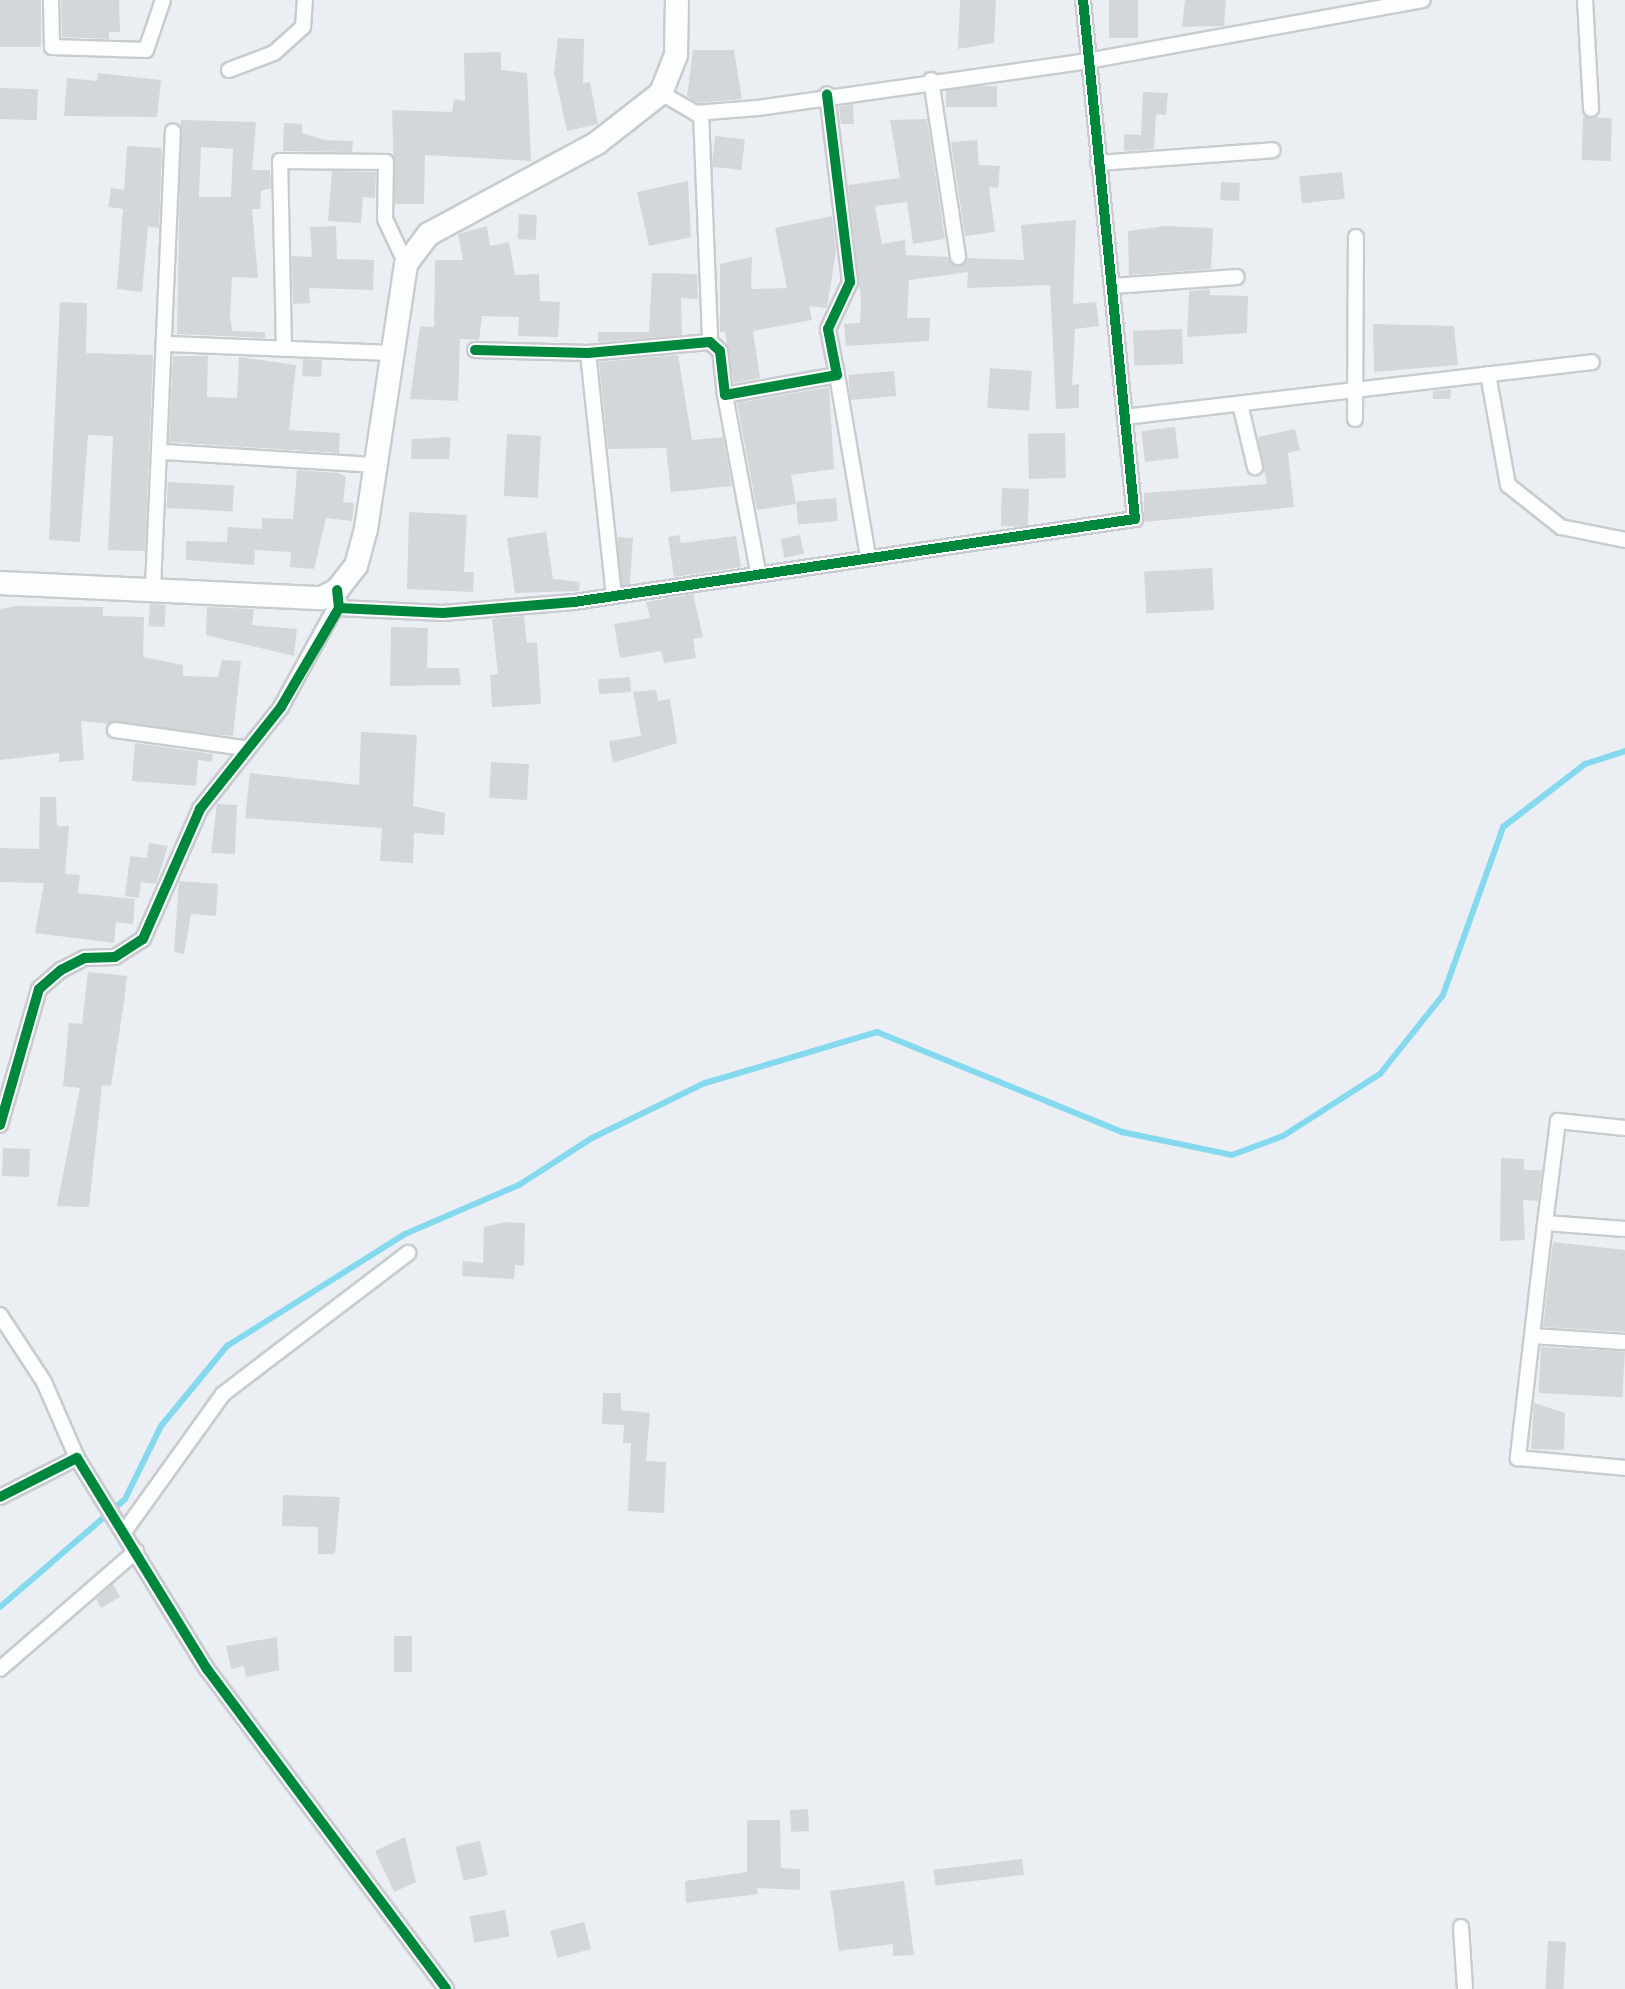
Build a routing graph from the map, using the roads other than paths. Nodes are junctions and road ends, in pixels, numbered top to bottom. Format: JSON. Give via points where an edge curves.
{"nodes":[{"id":1,"x":51,"y":0,"type":"edge"},
{"id":2,"x":163,"y":0,"type":"edge"},
{"id":3,"x":305,"y":0,"type":"edge"},
{"id":4,"x":677,"y":0,"type":"edge"},
{"id":5,"x":1083,"y":0,"type":"edge"},
{"id":6,"x":1423,"y":0,"type":"edge"},
{"id":7,"x":1585,"y":0,"type":"edge"},
{"id":8,"x":1087,"y":61,"type":"junction"},
{"id":9,"x":229,"y":70,"type":"dead end"},
{"id":10,"x":931,"y":80,"type":"junction"},
{"id":11,"x":661,"y":93,"type":"junction"},
{"id":12,"x":827,"y":94,"type":"junction"},
{"id":13,"x":1591,"y":109,"type":"dead end"},
{"id":14,"x":701,"y":113,"type":"junction"},
{"id":15,"x":173,"y":131,"type":"dead end"},
{"id":16,"x":1273,"y":150,"type":"dead end"},
{"id":17,"x":1098,"y":163,"type":"junction"},
{"id":18,"x":1356,"y":237,"type":"dead end"},
{"id":19,"x":958,"y":257,"type":"dead end"},
{"id":20,"x":406,"y":264,"type":"junction"},
{"id":21,"x":1237,"y":277,"type":"dead end"},
{"id":22,"x":1113,"y":286,"type":"junction"},
{"id":23,"x":710,"y":342,"type":"junction"},
{"id":24,"x":168,"y":344,"type":"junction"},
{"id":25,"x":284,"y":349,"type":"junction"},
{"id":26,"x":475,"y":350,"type":"dead end"},
{"id":27,"x":391,"y":353,"type":"junction"},
{"id":28,"x":588,"y":353,"type":"junction"},
{"id":29,"x":1592,"y":362,"type":"dead end"},
{"id":30,"x":1488,"y":374,"type":"junction"},
{"id":31,"x":837,"y":375,"type":"junction"},
{"id":32,"x":1355,"y":392,"type":"junction"},
{"id":33,"x":725,"y":395,"type":"junction"},
{"id":34,"x":1240,"y":404,"type":"junction"},
{"id":35,"x":1125,"y":417,"type":"junction"},
{"id":36,"x":1355,"y":419,"type":"dead end"},
{"id":37,"x":163,"y":452,"type":"junction"},
{"id":38,"x":375,"y":465,"type":"junction"},
{"id":39,"x":1255,"y":467,"type":"dead end"},
{"id":40,"x":1625,"y":540,"type":"edge"},
{"id":41,"x":868,"y":556,"type":"junction"},
{"id":42,"x":758,"y":571,"type":"junction"},
{"id":43,"x":0,"y":583,"type":"edge"},
{"id":44,"x":153,"y":587,"type":"junction"},
{"id":45,"x":614,"y":596,"type":"junction"},
{"id":46,"x":338,"y":599,"type":"junction"},
{"id":47,"x":115,"y":730,"type":"dead end"},
{"id":48,"x":244,"y":748,"type":"junction"},
{"id":49,"x":0,"y":1125,"type":"edge"},
{"id":50,"x":1625,"y":1128,"type":"edge"},
{"id":51,"x":1545,"y":1223,"type":"junction"},
{"id":52,"x":1625,"y":1229,"type":"edge"},
{"id":53,"x":408,"y":1253,"type":"dead end"},
{"id":54,"x":0,"y":1315,"type":"edge"},
{"id":55,"x":1532,"y":1336,"type":"junction"},
{"id":56,"x":1625,"y":1342,"type":"edge"},
{"id":57,"x":77,"y":1458,"type":"junction"},
{"id":58,"x":1625,"y":1468,"type":"edge"},
{"id":59,"x":0,"y":1497,"type":"edge"},
{"id":60,"x":123,"y":1531,"type":"junction"},
{"id":61,"x":136,"y":1551,"type":"junction"},
{"id":62,"x":0,"y":1669,"type":"edge"},
{"id":63,"x":1461,"y":1927,"type":"dead end"},
{"id":64,"x":446,"y":1989,"type":"edge"},
{"id":65,"x":1465,"y":1989,"type":"edge"}],
"edges":[{"from":1,"to":2,"type":"street","via":[[52,47],[146,50]]},
{"from":3,"to":9,"type":"street","via":[[303,27],[274,53]]},
{"from":4,"to":11,"type":"main road","via":[[676,55]]},
{"from":5,"to":8,"type":"street"},
{"from":6,"to":8,"type":"street"},
{"from":7,"to":13,"type":"street"},
{"from":8,"to":10,"type":"street"},
{"from":8,"to":17,"type":"street"},
{"from":10,"to":12,"type":"street"},
{"from":10,"to":19,"type":"street"},
{"from":11,"to":14,"type":"street"},
{"from":11,"to":20,"type":"main road","via":[[597,143],[429,234]]},
{"from":12,"to":14,"type":"street"},
{"from":12,"to":31,"type":"street","via":[[850,282],[828,329]]},
{"from":14,"to":23,"type":"street"},
{"from":15,"to":24,"type":"street"},
{"from":16,"to":17,"type":"street"},
{"from":17,"to":22,"type":"street"},
{"from":18,"to":32,"type":"street"},
{"from":20,"to":25,"type":"street","via":[[385,219],[386,162],[280,161]]},
{"from":20,"to":27,"type":"main road"},
{"from":21,"to":22,"type":"street"},
{"from":22,"to":35,"type":"street"},
{"from":23,"to":28,"type":"street"},
{"from":23,"to":33,"type":"street","via":[[720,351]]},
{"from":24,"to":25,"type":"street"},
{"from":24,"to":37,"type":"street"},
{"from":25,"to":27,"type":"street"},
{"from":26,"to":28,"type":"street"},
{"from":27,"to":38,"type":"main road"},
{"from":28,"to":45,"type":"street"},
{"from":29,"to":30,"type":"street"},
{"from":30,"to":32,"type":"street"},
{"from":30,"to":40,"type":"street","via":[[1508,485],[1561,527]]},
{"from":31,"to":33,"type":"street"},
{"from":31,"to":41,"type":"street"},
{"from":32,"to":34,"type":"street"},
{"from":32,"to":36,"type":"street"},
{"from":33,"to":42,"type":"street"},
{"from":34,"to":35,"type":"street"},
{"from":34,"to":39,"type":"street"},
{"from":35,"to":41,"type":"street","via":[[1135,519]]},
{"from":37,"to":38,"type":"street"},
{"from":37,"to":44,"type":"street"},
{"from":38,"to":46,"type":"main road","via":[[356,566]]},
{"from":41,"to":42,"type":"street"},
{"from":42,"to":45,"type":"street"},
{"from":43,"to":44,"type":"main road"},
{"from":44,"to":46,"type":"main road"},
{"from":45,"to":46,"type":"street","via":[[443,613]]},
{"from":46,"to":48,"type":"street","via":[[281,707]]},
{"from":47,"to":48,"type":"street"},
{"from":48,"to":49,"type":"street","via":[[200,809],[143,939],[115,957],[85,958],[39,989]]},
{"from":50,"to":51,"type":"street","via":[[1558,1121]]},
{"from":51,"to":52,"type":"street"},
{"from":51,"to":55,"type":"street"},
{"from":53,"to":60,"type":"street","via":[[223,1394]]},
{"from":54,"to":57,"type":"street","via":[[44,1382]]},
{"from":55,"to":56,"type":"street"},
{"from":55,"to":58,"type":"street","via":[[1518,1458]]},
{"from":57,"to":59,"type":"street"},
{"from":57,"to":60,"type":"street"},
{"from":60,"to":61,"type":"street"},
{"from":61,"to":62,"type":"street"},
{"from":61,"to":64,"type":"street","via":[[207,1669]]},
{"from":63,"to":65,"type":"street"}]}
